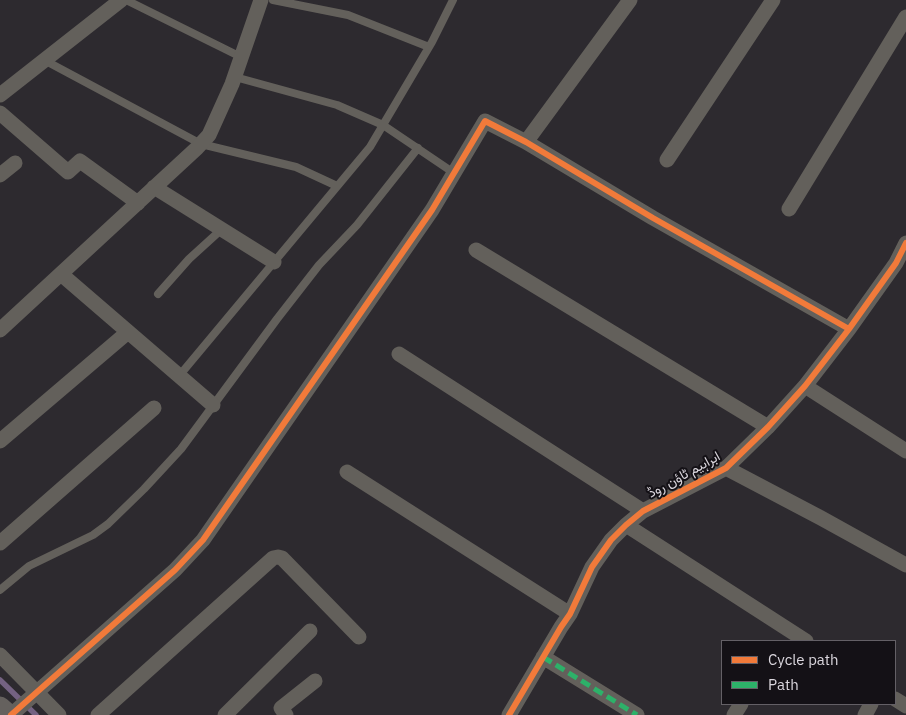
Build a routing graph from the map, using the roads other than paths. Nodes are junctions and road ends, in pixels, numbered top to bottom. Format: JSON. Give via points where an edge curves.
{"nodes":[{"id":1,"x":121,"y":0,"type":"edge"},
{"id":2,"x":126,"y":0,"type":"edge"},
{"id":3,"x":261,"y":0,"type":"edge"},
{"id":4,"x":273,"y":0,"type":"edge"},
{"id":5,"x":453,"y":0,"type":"edge"},
{"id":6,"x":630,"y":0,"type":"edge"},
{"id":7,"x":773,"y":0,"type":"edge"},
{"id":8,"x":906,"y":17,"type":"edge"},
{"id":9,"x":429,"y":47,"type":"junction"},
{"id":10,"x":241,"y":57,"type":"junction"},
{"id":11,"x":44,"y":60,"type":"junction"},
{"id":12,"x":235,"y":78,"type":"junction"},
{"id":13,"x":0,"y":95,"type":"edge"},
{"id":14,"x":0,"y":113,"type":"edge"},
{"id":15,"x":384,"y":125,"type":"junction"},
{"id":16,"x":526,"y":142,"type":"junction"},
{"id":17,"x":201,"y":144,"type":"junction"},
{"id":18,"x":418,"y":148,"type":"junction"},
{"id":19,"x":667,"y":160,"type":"dead end"},
{"id":20,"x":15,"y":162,"type":"dead end"},
{"id":21,"x":454,"y":173,"type":"junction"},
{"id":22,"x":0,"y":175,"type":"edge"},
{"id":23,"x":338,"y":186,"type":"junction"},
{"id":24,"x":154,"y":187,"type":"junction"},
{"id":25,"x":138,"y":203,"type":"junction"},
{"id":26,"x":789,"y":209,"type":"dead end"},
{"id":27,"x":222,"y":229,"type":"junction"},
{"id":28,"x":906,"y":243,"type":"edge"},
{"id":29,"x":476,"y":250,"type":"dead end"},
{"id":30,"x":274,"y":262,"type":"junction"},
{"id":31,"x":62,"y":274,"type":"junction"},
{"id":32,"x":158,"y":294,"type":"dead end"},
{"id":33,"x":850,"y":329,"type":"junction"},
{"id":34,"x":0,"y":330,"type":"edge"},
{"id":35,"x":128,"y":332,"type":"junction"},
{"id":36,"x":399,"y":354,"type":"dead end"},
{"id":37,"x":180,"y":376,"type":"junction"},
{"id":38,"x":805,"y":386,"type":"junction"},
{"id":39,"x":213,"y":405,"type":"junction"},
{"id":40,"x":154,"y":408,"type":"dead end"},
{"id":41,"x":768,"y":427,"type":"junction"},
{"id":42,"x":0,"y":441,"type":"edge"},
{"id":43,"x":906,"y":451,"type":"edge"},
{"id":44,"x":726,"y":468,"type":"junction"},
{"id":45,"x":346,"y":472,"type":"dead end"},
{"id":46,"x":643,"y":512,"type":"junction"},
{"id":47,"x":626,"y":525,"type":"junction"},
{"id":48,"x":0,"y":543,"type":"edge"},
{"id":49,"x":906,"y":565,"type":"edge"},
{"id":50,"x":0,"y":590,"type":"edge"},
{"id":51,"x":570,"y":614,"type":"junction"},
{"id":52,"x":310,"y":631,"type":"dead end"},
{"id":53,"x":359,"y":636,"type":"dead end"},
{"id":54,"x":784,"y":636,"type":"edge"},
{"id":55,"x":802,"y":640,"type":"edge"},
{"id":56,"x":0,"y":655,"type":"edge"},
{"id":57,"x":543,"y":657,"type":"junction"},
{"id":58,"x":315,"y":681,"type":"dead end"},
{"id":59,"x":35,"y":693,"type":"junction"},
{"id":60,"x":9,"y":711,"type":"edge"},
{"id":61,"x":59,"y":715,"type":"edge"},
{"id":62,"x":98,"y":715,"type":"edge"},
{"id":63,"x":225,"y":715,"type":"edge"},
{"id":64,"x":286,"y":715,"type":"edge"},
{"id":65,"x":509,"y":715,"type":"edge"},
{"id":66,"x":638,"y":715,"type":"edge"}],
"edges":[{"from":1,"to":11,"type":"street"},
{"from":2,"to":10,"type":"lane"},
{"from":3,"to":10,"type":"street"},
{"from":4,"to":9,"type":"lane","via":[[348,15]]},
{"from":5,"to":9,"type":"lane"},
{"from":6,"to":16,"type":"street"},
{"from":7,"to":19,"type":"street"},
{"from":8,"to":26,"type":"street"},
{"from":9,"to":15,"type":"lane"},
{"from":10,"to":12,"type":"street"},
{"from":11,"to":13,"type":"street"},
{"from":11,"to":17,"type":"lane"},
{"from":12,"to":15,"type":"lane","via":[[337,105]]},
{"from":12,"to":17,"type":"street","via":[[218,118]]},
{"from":14,"to":25,"type":"street","via":[[68,172],[80,161]]},
{"from":15,"to":18,"type":"lane"},
{"from":15,"to":23,"type":"lane","via":[[370,148]]},
{"from":16,"to":21,"type":"street","via":[[485,121]]},
{"from":16,"to":33,"type":"street"},
{"from":17,"to":23,"type":"lane","via":[[296,167]]},
{"from":17,"to":24,"type":"street"},
{"from":18,"to":21,"type":"lane"},
{"from":18,"to":39,"type":"lane","via":[[357,225],[319,266]]},
{"from":20,"to":22,"type":"street"},
{"from":21,"to":59,"type":"street","via":[[432,210],[203,540],[175,570]]},
{"from":23,"to":30,"type":"lane"},
{"from":24,"to":25,"type":"street"},
{"from":24,"to":27,"type":"street"},
{"from":25,"to":31,"type":"street"},
{"from":27,"to":30,"type":"street"},
{"from":27,"to":32,"type":"lane"},
{"from":28,"to":33,"type":"street","name":"ابراہیم ٹاؤن روڈ","via":[[896,263]]},
{"from":29,"to":41,"type":"street"},
{"from":30,"to":37,"type":"lane"},
{"from":31,"to":34,"type":"street"},
{"from":31,"to":35,"type":"street"},
{"from":33,"to":38,"type":"street","name":"ابراہیم ٹاؤن روڈ"},
{"from":35,"to":37,"type":"street"},
{"from":35,"to":42,"type":"street"},
{"from":36,"to":46,"type":"street"},
{"from":37,"to":39,"type":"street"},
{"from":38,"to":41,"type":"street","name":"ابراہیم ٹاؤن روڈ"},
{"from":38,"to":43,"type":"street"},
{"from":39,"to":50,"type":"lane","via":[[181,449],[108,524],[29,566]]},
{"from":40,"to":48,"type":"street"},
{"from":41,"to":44,"type":"street","name":"ابراہیم ٹاؤن روڈ"},
{"from":44,"to":46,"type":"street","name":"ابراہیم ٹاؤن روڈ"},
{"from":44,"to":49,"type":"street"},
{"from":45,"to":51,"type":"street"},
{"from":46,"to":47,"type":"street","name":"ابراہیم ٹاؤن روڈ"},
{"from":47,"to":51,"type":"street","name":"ابراہیم ٹاؤن روڈ","via":[[592,567]]},
{"from":47,"to":54,"type":"street"},
{"from":51,"to":57,"type":"street","name":"ابراہیم ٹاؤن روڈ"},
{"from":52,"to":63,"type":"street"},
{"from":53,"to":62,"type":"street","via":[[282,558],[273,558]]},
{"from":54,"to":55,"type":"street"},
{"from":56,"to":59,"type":"street"},
{"from":57,"to":65,"type":"street","name":"ابراہیم ٹاؤن روڈ"},
{"from":57,"to":66,"type":"street"},
{"from":58,"to":64,"type":"street","via":[[281,708]]},
{"from":59,"to":60,"type":"street"},
{"from":59,"to":61,"type":"street"}]}
